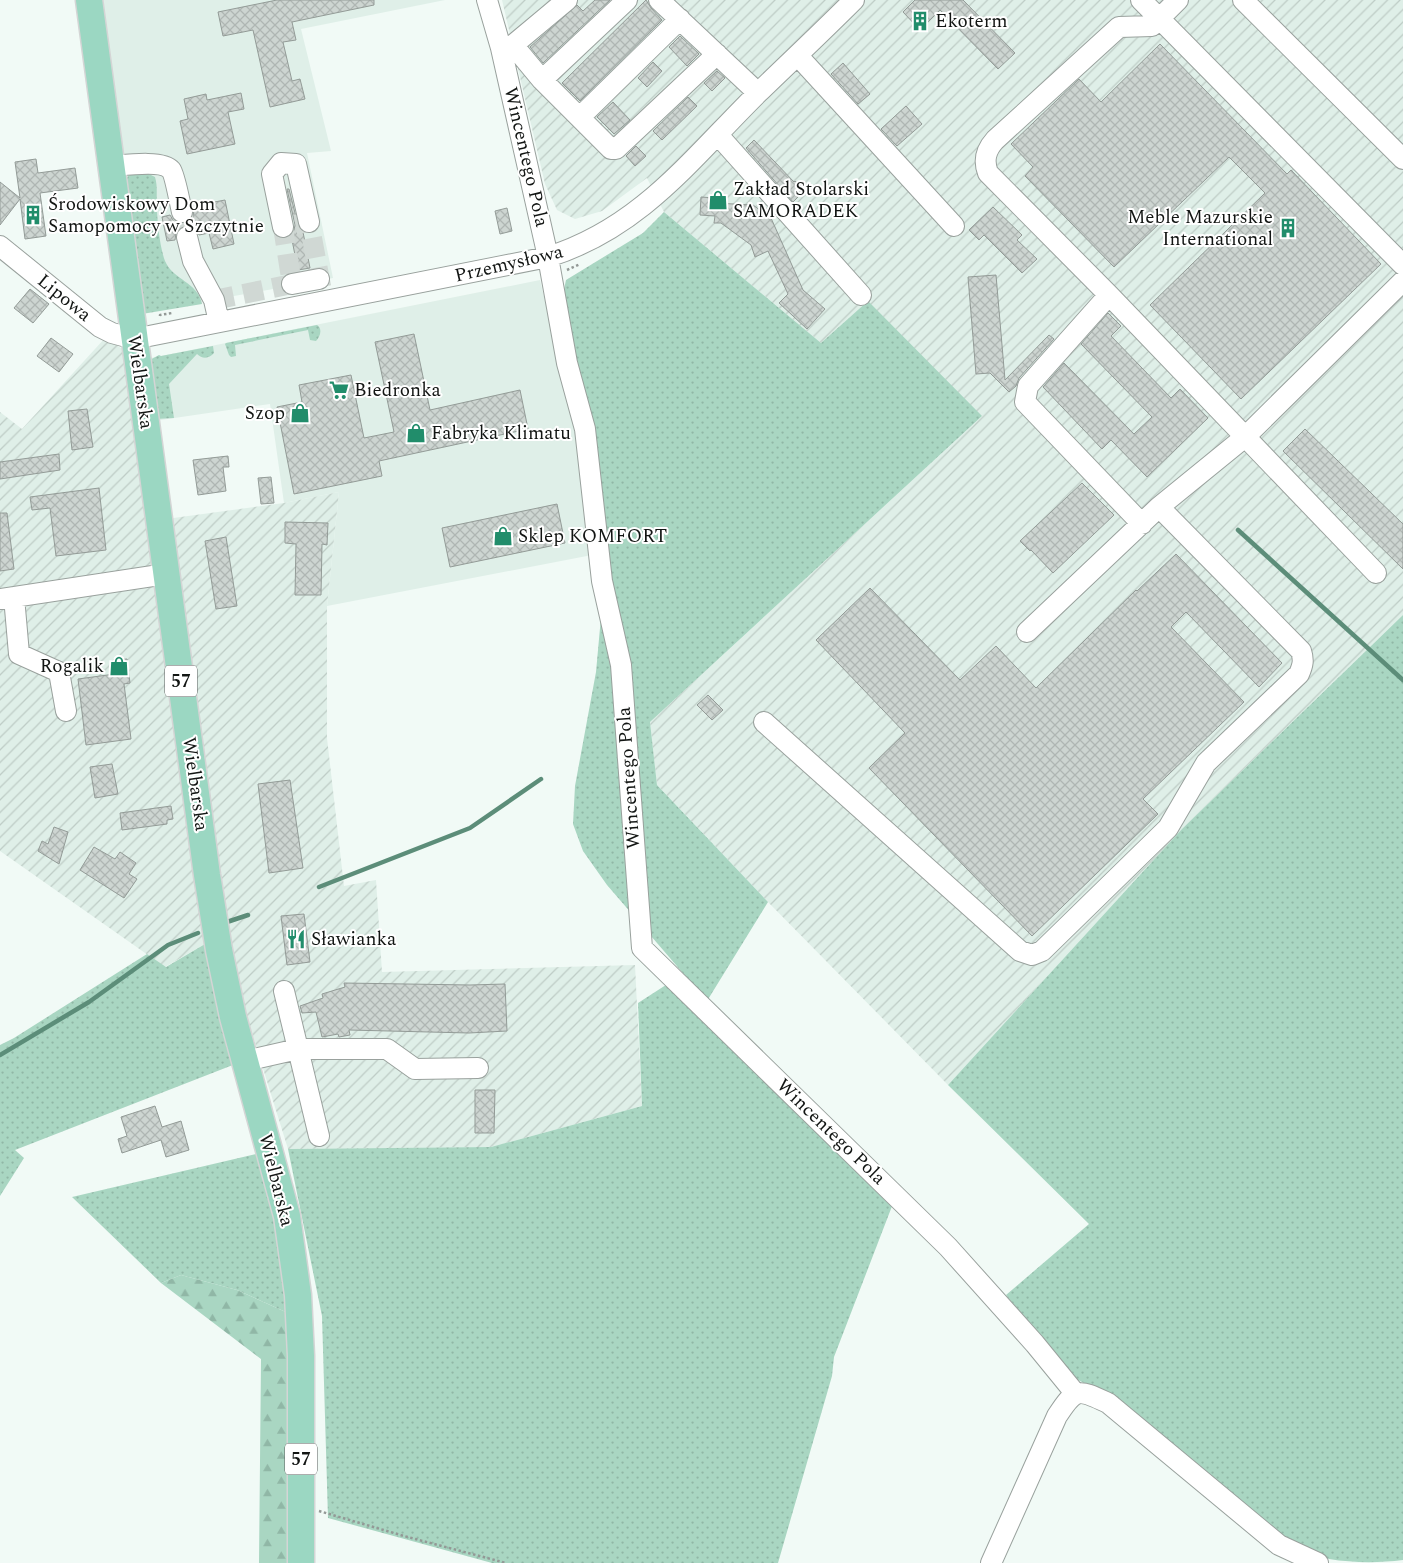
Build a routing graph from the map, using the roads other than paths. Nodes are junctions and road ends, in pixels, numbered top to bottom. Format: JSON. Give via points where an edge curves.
{"nodes":[{"id":1,"x":89,"y":0,"type":"edge"},
{"id":2,"x":487,"y":0,"type":"edge"},
{"id":3,"x":567,"y":0,"type":"edge"},
{"id":4,"x":627,"y":0,"type":"edge"},
{"id":5,"x":659,"y":0,"type":"edge"},
{"id":6,"x":854,"y":0,"type":"edge"},
{"id":7,"x":1141,"y":0,"type":"edge"},
{"id":8,"x":1178,"y":0,"type":"edge"},
{"id":9,"x":1243,"y":0,"type":"edge"},
{"id":10,"x":680,"y":19,"type":"junction"},
{"id":11,"x":1160,"y":19,"type":"junction"},
{"id":12,"x":507,"y":46,"type":"junction"},
{"id":13,"x":717,"y":54,"type":"junction"},
{"id":14,"x":798,"y":56,"type":"junction"},
{"id":15,"x":542,"y":80,"type":"junction"},
{"id":16,"x":758,"y":93,"type":"junction"},
{"id":17,"x":580,"y":117,"type":"junction"},
{"id":18,"x":718,"y":135,"type":"junction"},
{"id":19,"x":1403,"y":159,"type":"edge"},
{"id":20,"x":112,"y":166,"type":"junction"},
{"id":21,"x":182,"y":212,"type":"tunnel mouth"},
{"id":22,"x":309,"y":222,"type":"dead end"},
{"id":23,"x":954,"y":226,"type":"dead end"},
{"id":24,"x":283,"y":227,"type":"dead end"},
{"id":25,"x":188,"y":237,"type":"tunnel mouth"},
{"id":26,"x":0,"y":246,"type":"edge"},
{"id":27,"x":548,"y":257,"type":"junction"},
{"id":28,"x":1403,"y":265,"type":"edge"},
{"id":29,"x":319,"y":279,"type":"dead end"},
{"id":30,"x":1403,"y":281,"type":"edge"},
{"id":31,"x":292,"y":284,"type":"dead end"},
{"id":32,"x":861,"y":295,"type":"dead end"},
{"id":33,"x":1109,"y":295,"type":"junction"},
{"id":34,"x":219,"y":322,"type":"junction"},
{"id":35,"x":134,"y":339,"type":"junction"},
{"id":36,"x":1245,"y":436,"type":"junction"},
{"id":37,"x":1159,"y":507,"type":"junction"},
{"id":38,"x":1142,"y":524,"type":"junction"},
{"id":39,"x":1376,"y":573,"type":"dead end"},
{"id":40,"x":166,"y":574,"type":"junction"},
{"id":41,"x":7,"y":598,"type":"edge"},
{"id":42,"x":1027,"y":632,"type":"dead end"},
{"id":43,"x":66,"y":711,"type":"dead end"},
{"id":44,"x":764,"y":722,"type":"dead end"},
{"id":45,"x":284,"y":991,"type":"dead end"},
{"id":46,"x":298,"y":1049,"type":"junction"},
{"id":47,"x":245,"y":1061,"type":"junction"},
{"id":48,"x":478,"y":1068,"type":"dead end"},
{"id":49,"x":319,"y":1136,"type":"dead end"},
{"id":50,"x":1075,"y":1393,"type":"junction"},
{"id":51,"x":300,"y":1563,"type":"edge"},
{"id":52,"x":992,"y":1563,"type":"edge"},
{"id":53,"x":1318,"y":1563,"type":"edge"}],
"edges":[{"from":1,"to":20,"type":"main road","name":"Wielbarska","number":"57"},
{"from":2,"to":12,"type":"street","name":"Wincentego Pola"},
{"from":3,"to":12,"type":"street"},
{"from":4,"to":15,"type":"street"},
{"from":5,"to":10,"type":"street"},
{"from":6,"to":14,"type":"street","name":"Przemysłowa"},
{"from":7,"to":11,"type":"street"},
{"from":8,"to":11,"type":"street"},
{"from":9,"to":19,"type":"street"},
{"from":10,"to":13,"type":"street"},
{"from":10,"to":17,"type":"street"},
{"from":11,"to":28,"type":"street"},
{"from":11,"to":33,"type":"street","via":[[1152,26],[1119,27],[995,140],[985,157],[988,173]]},
{"from":12,"to":15,"type":"street"},
{"from":12,"to":27,"type":"street","name":"Wincentego Pola"},
{"from":13,"to":16,"type":"street"},
{"from":13,"to":17,"type":"street","via":[[616,149],[611,149]]},
{"from":14,"to":16,"type":"street","name":"Przemysłowa"},
{"from":14,"to":23,"type":"street"},
{"from":15,"to":17,"type":"street"},
{"from":16,"to":18,"type":"street","name":"Przemysłowa"},
{"from":18,"to":27,"type":"street","name":"Przemysłowa","via":[[667,186],[627,219],[582,244]]},
{"from":18,"to":32,"type":"street"},
{"from":20,"to":21,"type":"street","via":[[166,166],[172,171]]},
{"from":20,"to":35,"type":"main road","name":"Wielbarska","number":"57"},
{"from":22,"to":24,"type":"street","via":[[296,164],[281,163],[272,174]]},
{"from":25,"to":34,"type":"street","via":[[193,261],[214,300]]},
{"from":26,"to":35,"type":"street","name":"Lipowa","via":[[100,326]]},
{"from":27,"to":34,"type":"street","name":"Przemysłowa"},
{"from":27,"to":50,"type":"street","name":"Wincentego Pola","via":[[567,363],[585,429],[602,581],[621,665],[642,948],[948,1246]]},
{"from":29,"to":31,"type":"street"},
{"from":30,"to":36,"type":"street"},
{"from":33,"to":36,"type":"street"},
{"from":33,"to":38,"type":"street","via":[[1028,386],[1024,402]]},
{"from":34,"to":35,"type":"street","name":"Przemysłowa"},
{"from":35,"to":40,"type":"main road","name":"Wielbarska","number":"57"},
{"from":36,"to":37,"type":"street"},
{"from":36,"to":39,"type":"street"},
{"from":37,"to":38,"type":"street"},
{"from":37,"to":44,"type":"street","via":[[1301,651],[1302,667],[1206,763],[1168,828],[1042,952],[1032,955],[1020,952]]},
{"from":38,"to":42,"type":"street"},
{"from":40,"to":41,"type":"street"},
{"from":40,"to":47,"type":"main road","name":"Wielbarska","number":"57","via":[[212,903],[233,1017]]},
{"from":41,"to":43,"type":"street","via":[[19,654],[59,672]]},
{"from":45,"to":46,"type":"street"},
{"from":46,"to":47,"type":"street"},
{"from":46,"to":48,"type":"street","via":[[387,1049],[415,1069]]},
{"from":46,"to":49,"type":"street"},
{"from":47,"to":51,"type":"main road","name":"Wielbarska","number":"57","via":[[287,1216],[298,1295],[301,1356]]},
{"from":50,"to":52,"type":"street","via":[[1057,1416]]},
{"from":50,"to":53,"type":"street","via":[[1086,1393],[1108,1402],[1279,1546]]}]}
